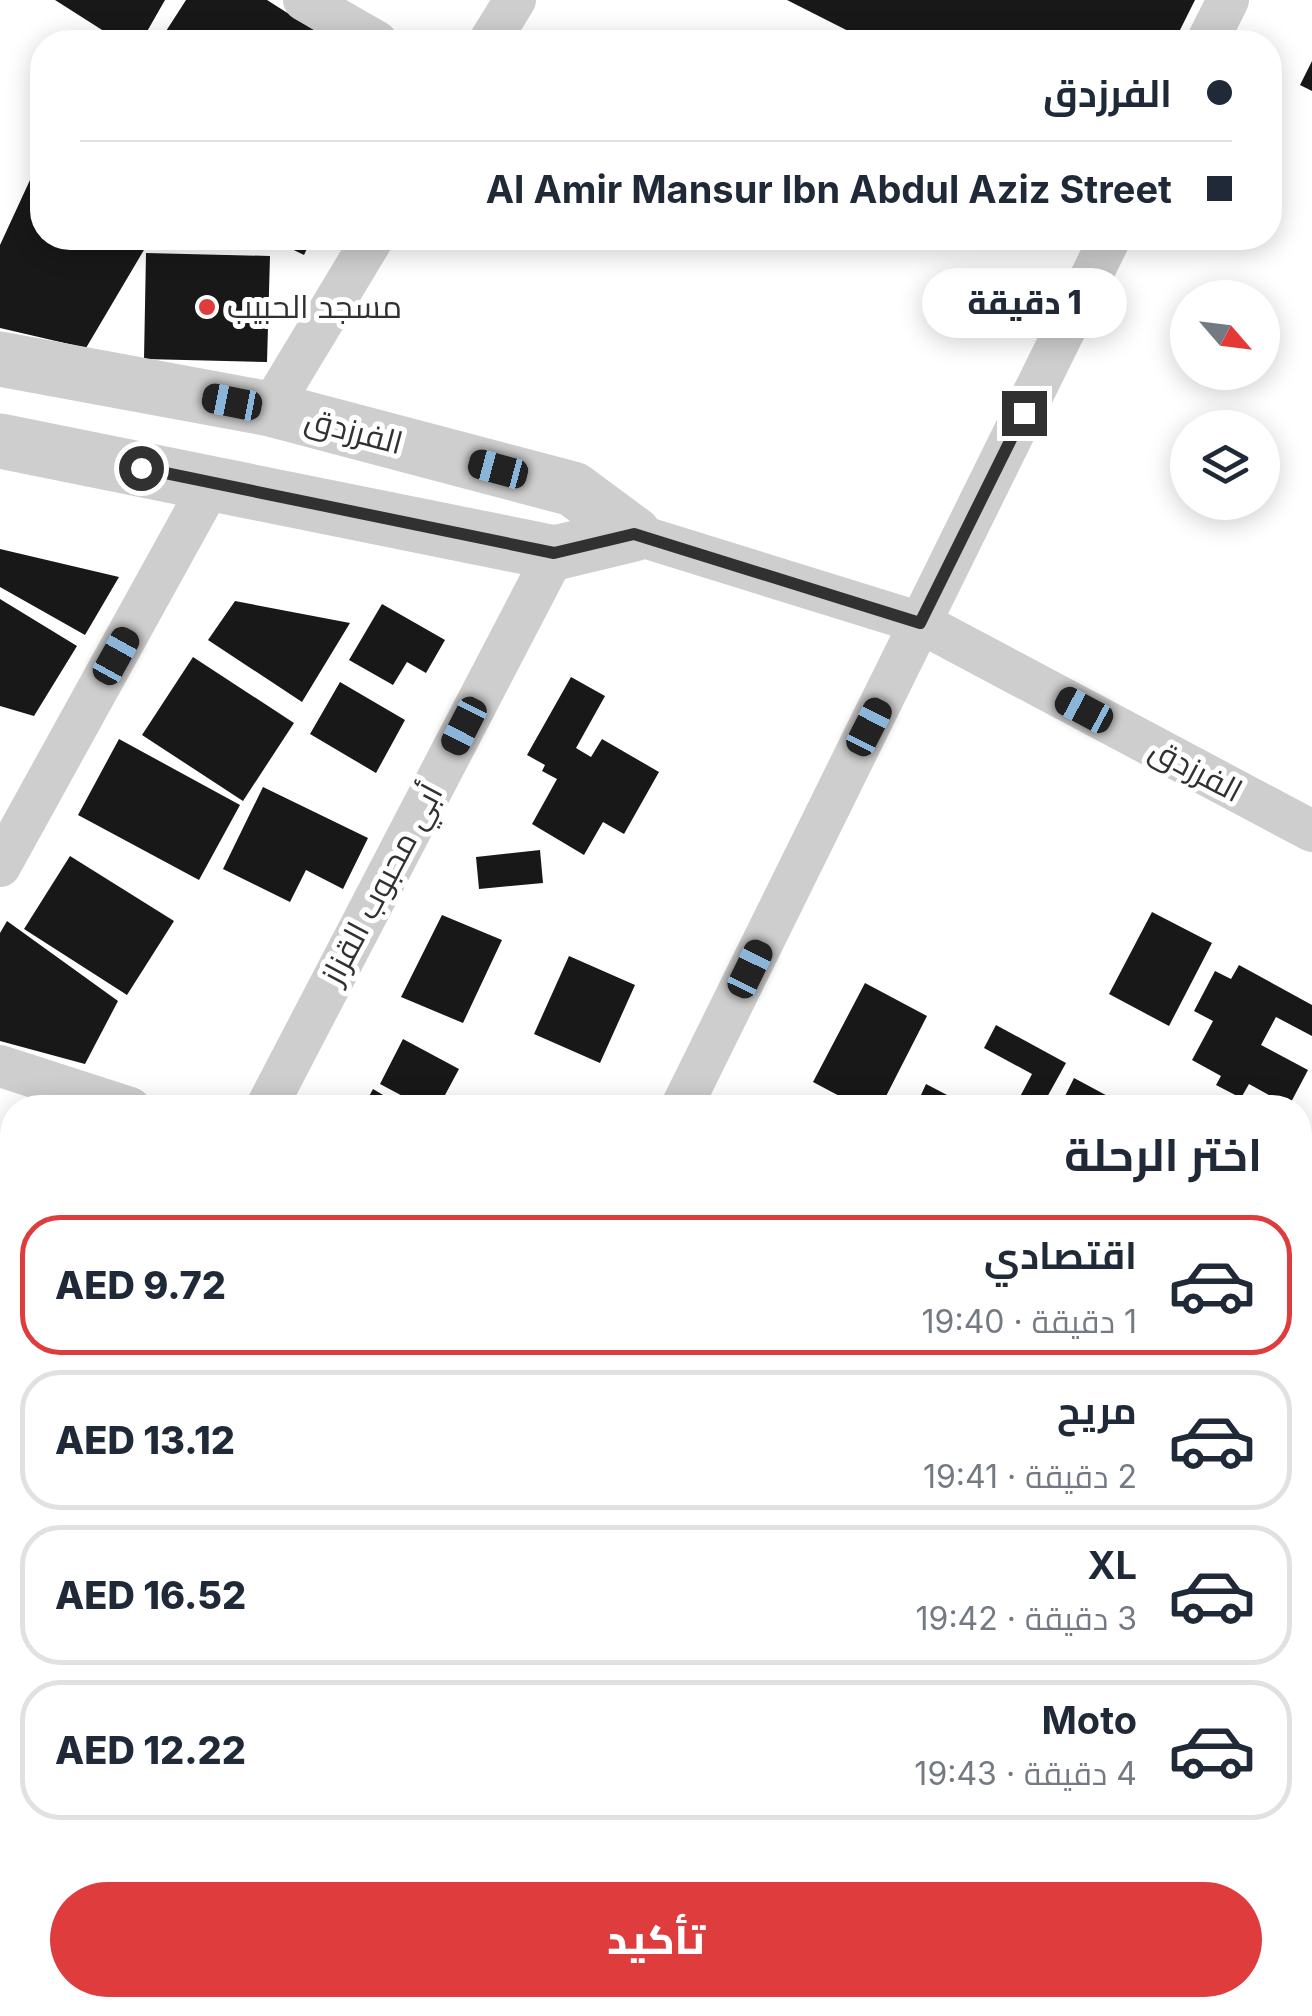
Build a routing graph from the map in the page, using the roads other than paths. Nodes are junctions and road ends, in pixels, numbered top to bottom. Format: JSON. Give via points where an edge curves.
{"nodes":[{"id":1,"x":304,"y":0,"type":"edge"},
{"id":2,"x":515,"y":0,"type":"edge"},
{"id":3,"x":1228,"y":0,"type":"edge"},
{"id":4,"x":355,"y":30,"type":"edge"},
{"id":5,"x":496,"y":30,"type":"edge"},
{"id":6,"x":1213,"y":30,"type":"edge"},
{"id":7,"x":366,"y":250,"type":"edge"},
{"id":8,"x":1104,"y":250,"type":"edge"},
{"id":9,"x":0,"y":358,"type":"edge"},
{"id":10,"x":270,"y":410,"type":"junction"},
{"id":11,"x":0,"y":441,"type":"edge"},
{"id":12,"x":212,"y":482,"type":"junction"},
{"id":13,"x":634,"y":534,"type":"junction"},
{"id":14,"x":554,"y":553,"type":"junction"},
{"id":15,"x":920,"y":623,"type":"junction"},
{"id":16,"x":1312,"y":832,"type":"edge"},
{"id":17,"x":0,"y":866,"type":"edge"},
{"id":18,"x":0,"y":1066,"type":"edge"},
{"id":19,"x":90,"y":1095,"type":"edge"},
{"id":20,"x":273,"y":1095,"type":"edge"},
{"id":21,"x":688,"y":1095,"type":"edge"}],
"edges":[{"from":1,"to":4,"type":"street"},
{"from":2,"to":5,"type":"street"},
{"from":3,"to":6,"type":"street"},
{"from":7,"to":10,"type":"street"},
{"from":8,"to":15,"type":"street"},
{"from":9,"to":10,"type":"street","name":"الفرزدق"},
{"from":10,"to":13,"type":"street","name":"الفرزدق","via":[[574,489]]},
{"from":11,"to":12,"type":"street"},
{"from":12,"to":14,"type":"street"},
{"from":12,"to":17,"type":"street"},
{"from":13,"to":14,"type":"street"},
{"from":13,"to":15,"type":"street","name":"الفرزدق"},
{"from":14,"to":20,"type":"street","name":"أبي محبوب القزاز"},
{"from":15,"to":16,"type":"street","name":"الفرزدق"},
{"from":15,"to":21,"type":"street"},
{"from":18,"to":19,"type":"street"}]}
